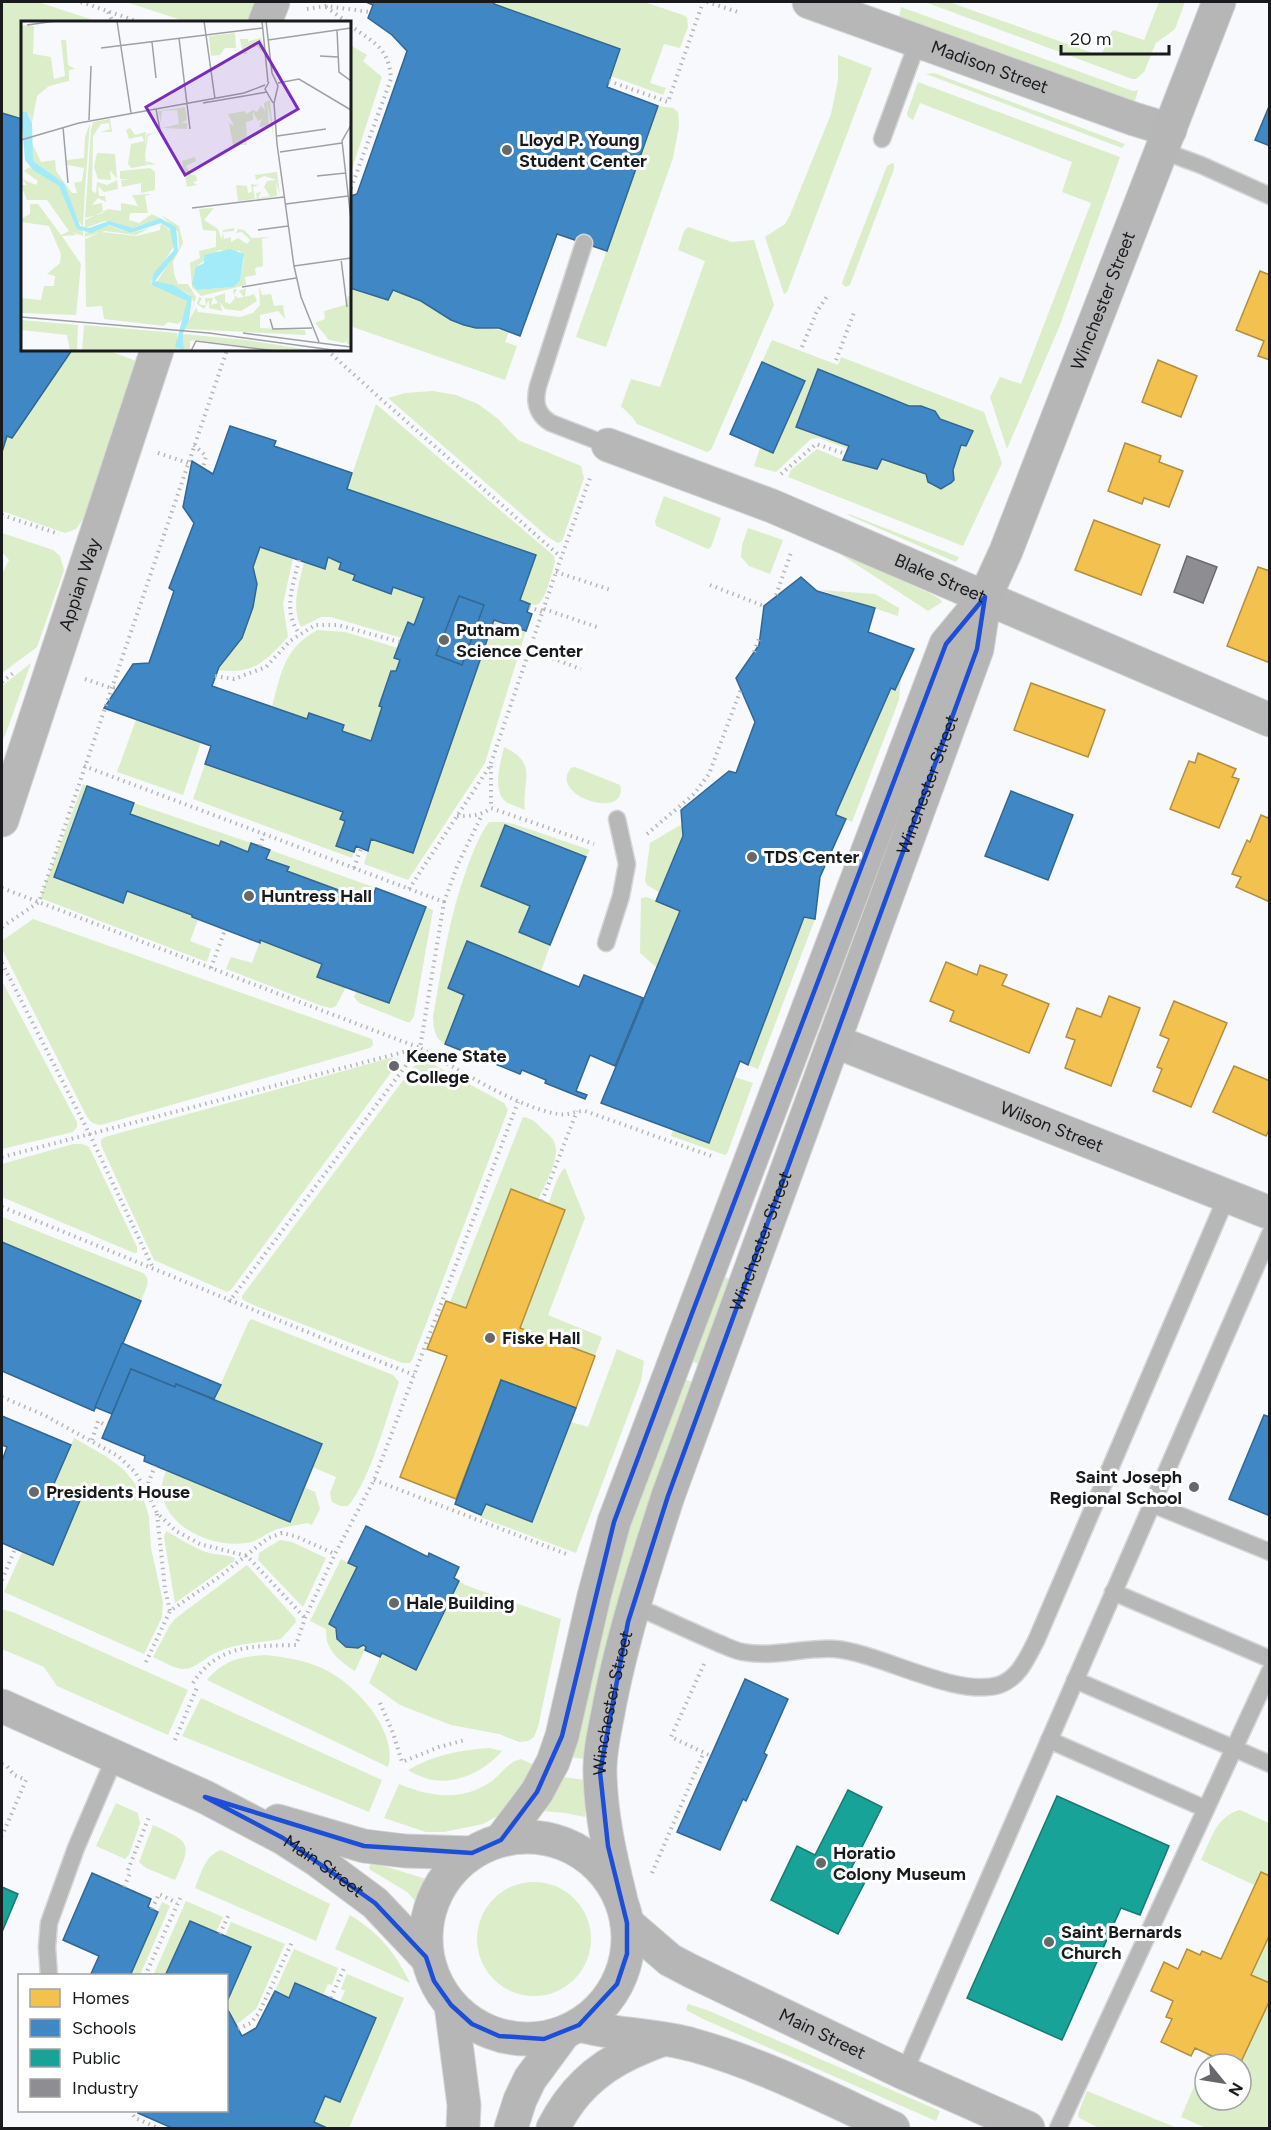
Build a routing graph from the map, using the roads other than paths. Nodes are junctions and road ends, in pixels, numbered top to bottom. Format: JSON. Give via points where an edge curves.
{"nodes":[{"id":1,"x":1220,"y":2,"type":"edge"},
{"id":2,"x":827,"y":4,"type":"edge"},
{"id":3,"x":288,"y":6,"type":"edge"},
{"id":4,"x":266,"y":21,"type":"edge"},
{"id":5,"x":918,"y":41,"type":"junction"},
{"id":6,"x":882,"y":140,"type":"dead end"},
{"id":7,"x":1166,"y":140,"type":"junction"},
{"id":8,"x":1269,"y":196,"type":"edge"},
{"id":9,"x":584,"y":243,"type":"dead end"},
{"id":10,"x":157,"y":351,"type":"edge"},
{"id":11,"x":601,"y":455,"type":"joint"},
{"id":12,"x":985,"y":597,"type":"junction"},
{"id":13,"x":1269,"y":720,"type":"edge"},
{"id":14,"x":617,"y":819,"type":"dead end"},
{"id":15,"x":2,"y":820,"type":"edge"},
{"id":16,"x":606,"y":943,"type":"dead end"},
{"id":17,"x":834,"y":1041,"type":"junction"},
{"id":18,"x":1227,"y":1196,"type":"junction"},
{"id":19,"x":1269,"y":1213,"type":"edge"},
{"id":20,"x":1269,"y":1234,"type":"edge"},
{"id":21,"x":1152,"y":1504,"type":"junction"},
{"id":22,"x":1269,"y":1552,"type":"edge"},
{"id":23,"x":1113,"y":1592,"type":"junction"},
{"id":24,"x":651,"y":1613,"type":"dead end"},
{"id":25,"x":1269,"y":1659,"type":"edge"},
{"id":26,"x":1269,"y":1671,"type":"edge"},
{"id":27,"x":1075,"y":1680,"type":"junction"},
{"id":28,"x":2,"y":1706,"type":"edge"},
{"id":29,"x":1049,"y":1740,"type":"junction"},
{"id":30,"x":1234,"y":1749,"type":"junction"},
{"id":31,"x":115,"y":1757,"type":"junction"},
{"id":32,"x":1269,"y":1764,"type":"edge"},
{"id":33,"x":205,"y":1797,"type":"junction"},
{"id":34,"x":1206,"y":1809,"type":"junction"},
{"id":35,"x":501,"y":1840,"type":"junction"},
{"id":36,"x":472,"y":1853,"type":"junction"},
{"id":37,"x":623,"y":1910,"type":"junction"},
{"id":38,"x":426,"y":1958,"type":"junction"},
{"id":39,"x":49,"y":1974,"type":"edge"},
{"id":40,"x":450,"y":2006,"type":"junction"},
{"id":41,"x":572,"y":2029,"type":"junction"},
{"id":42,"x":667,"y":2039,"type":"junction"},
{"id":43,"x":904,"y":2073,"type":"junction"},
{"id":44,"x":463,"y":2128,"type":"edge"},
{"id":45,"x":511,"y":2128,"type":"edge"},
{"id":46,"x":553,"y":2128,"type":"edge"},
{"id":47,"x":893,"y":2128,"type":"edge"},
{"id":48,"x":1028,"y":2128,"type":"edge"},
{"id":49,"x":1058,"y":2128,"type":"edge"}],
"edges":[{"from":1,"to":7,"type":"street","name":"Winchester Street"},
{"from":2,"to":5,"type":"street","name":"Madison Street"},
{"from":3,"to":4,"type":"street"},
{"from":5,"to":6,"type":"lane"},
{"from":5,"to":7,"type":"street","name":"Madison Street","via":[[1134,119]]},
{"from":7,"to":8,"type":"lane","via":[[1201,165]]},
{"from":7,"to":12,"type":"street","name":"Winchester Street"},
{"from":9,"to":11,"type":"lane","via":[[538,386],[536,404],[544,419]]},
{"from":10,"to":15,"type":"street","name":"Appian Way"},
{"from":11,"to":12,"type":"street","name":"Blake Street","via":[[772,506]]},
{"from":12,"to":13,"type":"street","name":"Blake Street"},
{"from":12,"to":17,"type":"street","name":"Winchester Street","via":[[977,649]]},
{"from":12,"to":35,"type":"street","name":"Winchester Street","via":[[946,644],[614,1522],[553,1762],[537,1792]]},
{"from":14,"to":16,"type":"lane","via":[[627,864]]},
{"from":17,"to":18,"type":"street","name":"Wilson Street"},
{"from":17,"to":37,"type":"street","name":"Winchester Street","via":[[668,1496],[628,1622],[600,1772],[608,1846]]},
{"from":18,"to":19,"type":"street","name":"Wilson Street"},
{"from":18,"to":24,"type":"lane","via":[[1036,1641],[1016,1674],[999,1684],[979,1687],[834,1649],[741,1652]]},
{"from":20,"to":21,"type":"lane"},
{"from":21,"to":22,"type":"lane"},
{"from":21,"to":23,"type":"lane"},
{"from":23,"to":25,"type":"lane"},
{"from":23,"to":27,"type":"lane"},
{"from":26,"to":30,"type":"lane"},
{"from":27,"to":29,"type":"lane"},
{"from":27,"to":30,"type":"lane"},
{"from":28,"to":31,"type":"street","name":"Main Street"},
{"from":29,"to":34,"type":"lane"},
{"from":29,"to":43,"type":"lane"},
{"from":30,"to":32,"type":"lane"},
{"from":30,"to":34,"type":"lane"},
{"from":31,"to":33,"type":"street","name":"Main Street"},
{"from":31,"to":39,"type":"lane","via":[[49,1923]]},
{"from":33,"to":36,"type":"street","name":"Main Street","via":[[364,1846]]},
{"from":33,"to":38,"type":"street","name":"Main Street","via":[[283,1838],[333,1872],[375,1903]]},
{"from":34,"to":49,"type":"lane"},
{"from":35,"to":36,"type":"street"},
{"from":35,"to":37,"type":"street","via":[[530,1836],[557,1841],[583,1853],[604,1872]]},
{"from":36,"to":38,"type":"street","via":[[449,1873],[433,1898],[425,1927]]},
{"from":37,"to":41,"type":"street","via":[[627,1954],[617,1984],[598,2009]]},
{"from":37,"to":43,"type":"street","name":"Main Street","via":[[670,1960]]},
{"from":38,"to":40,"type":"street","via":[[434,1981]]},
{"from":40,"to":41,"type":"street","via":[[472,2024],[499,2036],[544,2039]]},
{"from":40,"to":44,"type":"street","via":[[464,2105]]},
{"from":41,"to":42,"type":"street"},
{"from":41,"to":45,"type":"street","via":[[530,2079]]},
{"from":42,"to":46,"type":"street","via":[[618,2059],[590,2078],[567,2103]]},
{"from":42,"to":47,"type":"street","via":[[723,2054]]},
{"from":43,"to":48,"type":"street","name":"Main Street"}]}
